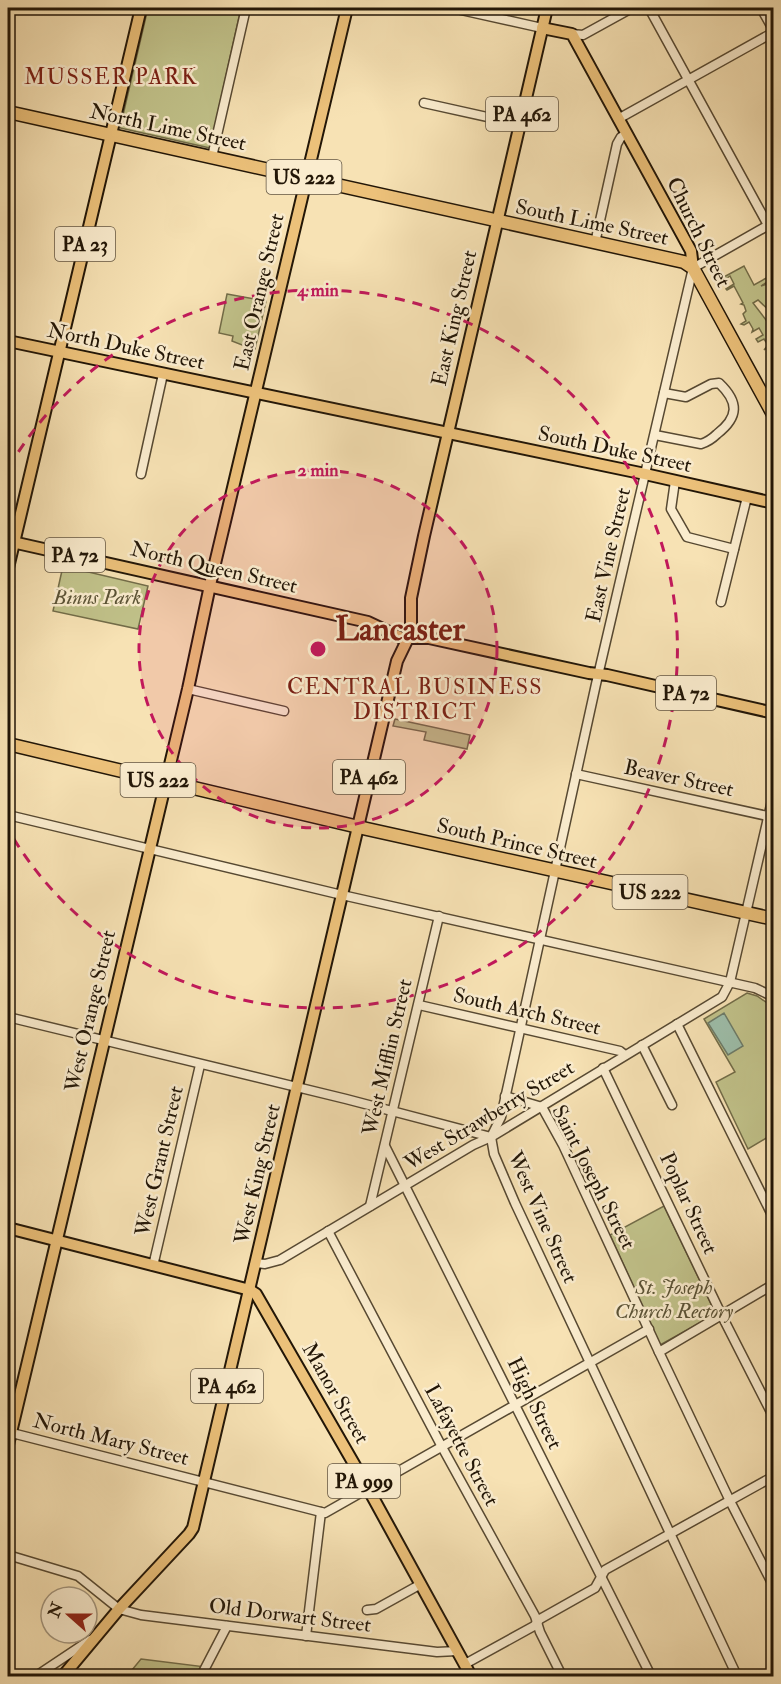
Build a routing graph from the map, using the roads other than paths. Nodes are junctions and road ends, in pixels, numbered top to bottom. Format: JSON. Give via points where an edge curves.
{"nodes":[{"id":1,"x":141,"y":8,"type":"edge"},
{"id":2,"x":246,"y":8,"type":"edge"},
{"id":3,"x":347,"y":8,"type":"edge"},
{"id":4,"x":452,"y":8,"type":"edge"},
{"id":5,"x":547,"y":8,"type":"edge"},
{"id":6,"x":632,"y":8,"type":"edge"},
{"id":7,"x":650,"y":8,"type":"edge"},
{"id":8,"x":761,"y":8,"type":"edge"},
{"id":9,"x":542,"y":28,"type":"junction"},
{"id":10,"x":774,"y":31,"type":"edge"},
{"id":11,"x":572,"y":34,"type":"junction"},
{"id":12,"x":689,"y":80,"type":"junction"},
{"id":13,"x":424,"y":103,"type":"dead end"},
{"id":14,"x":8,"y":112,"type":"edge"},
{"id":15,"x":618,"y":119,"type":"junction"},
{"id":16,"x":519,"y":124,"type":"junction"},
{"id":17,"x":627,"y":134,"type":"junction"},
{"id":18,"x":111,"y":135,"type":"junction"},
{"id":19,"x":212,"y":157,"type":"junction"},
{"id":20,"x":306,"y":178,"type":"junction"},
{"id":21,"x":496,"y":221,"type":"junction"},
{"id":22,"x":771,"y":224,"type":"edge"},
{"id":23,"x":774,"y":236,"type":"edge"},
{"id":24,"x":595,"y":243,"type":"junction"},
{"id":25,"x":693,"y":268,"type":"junction"},
{"id":26,"x":8,"y":341,"type":"edge"},
{"id":27,"x":60,"y":352,"type":"junction"},
{"id":28,"x":163,"y":374,"type":"junction"},
{"id":29,"x":664,"y":393,"type":"junction"},
{"id":30,"x":255,"y":394,"type":"junction"},
{"id":31,"x":774,"y":416,"type":"edge"},
{"id":32,"x":448,"y":434,"type":"junction"},
{"id":33,"x":655,"y":435,"type":"junction"},
{"id":34,"x":141,"y":474,"type":"dead end"},
{"id":35,"x":645,"y":474,"type":"junction"},
{"id":36,"x":675,"y":481,"type":"junction"},
{"id":37,"x":747,"y":497,"type":"junction"},
{"id":38,"x":774,"y":503,"type":"edge"},
{"id":39,"x":11,"y":541,"type":"edge"},
{"id":40,"x":734,"y":549,"type":"junction"},
{"id":41,"x":8,"y":568,"type":"edge"},
{"id":42,"x":210,"y":586,"type":"junction"},
{"id":43,"x":721,"y":602,"type":"dead end"},
{"id":44,"x":409,"y":639,"type":"junction"},
{"id":45,"x":598,"y":674,"type":"junction"},
{"id":46,"x":188,"y":689,"type":"junction"},
{"id":47,"x":284,"y":711,"type":"dead end"},
{"id":48,"x":774,"y":713,"type":"edge"},
{"id":49,"x":8,"y":744,"type":"edge"},
{"id":50,"x":576,"y":774,"type":"junction"},
{"id":51,"x":165,"y":782,"type":"junction"},
{"id":52,"x":774,"y":792,"type":"edge"},
{"id":53,"x":8,"y":815,"type":"edge"},
{"id":54,"x":771,"y":817,"type":"edge"},
{"id":55,"x":357,"y":827,"type":"junction"},
{"id":56,"x":149,"y":849,"type":"junction"},
{"id":57,"x":554,"y":872,"type":"junction"},
{"id":58,"x":342,"y":895,"type":"junction"},
{"id":59,"x":745,"y":913,"type":"junction"},
{"id":60,"x":439,"y":916,"type":"junction"},
{"id":61,"x":774,"y":919,"type":"edge"},
{"id":62,"x":539,"y":938,"type":"junction"},
{"id":63,"x":730,"y":982,"type":"junction"},
{"id":64,"x":774,"y":997,"type":"edge"},
{"id":65,"x":419,"y":1005,"type":"junction"},
{"id":66,"x":8,"y":1017,"type":"edge"},
{"id":67,"x":677,"y":1024,"type":"junction"},
{"id":68,"x":519,"y":1028,"type":"junction"},
{"id":69,"x":103,"y":1041,"type":"junction"},
{"id":70,"x":642,"y":1045,"type":"junction"},
{"id":71,"x":625,"y":1055,"type":"junction"},
{"id":72,"x":200,"y":1065,"type":"junction"},
{"id":73,"x":603,"y":1068,"type":"junction"},
{"id":74,"x":297,"y":1088,"type":"junction"},
{"id":75,"x":505,"y":1096,"type":"junction"},
{"id":76,"x":672,"y":1105,"type":"dead end"},
{"id":77,"x":542,"y":1107,"type":"junction"},
{"id":78,"x":392,"y":1112,"type":"junction"},
{"id":79,"x":491,"y":1137,"type":"junction"},
{"id":80,"x":385,"y":1146,"type":"junction"},
{"id":81,"x":405,"y":1186,"type":"junction"},
{"id":82,"x":370,"y":1206,"type":"junction"},
{"id":83,"x":774,"y":1219,"type":"edge"},
{"id":84,"x":8,"y":1227,"type":"edge"},
{"id":85,"x":328,"y":1231,"type":"junction"},
{"id":86,"x":57,"y":1241,"type":"junction"},
{"id":87,"x":256,"y":1263,"type":"junction"},
{"id":88,"x":153,"y":1266,"type":"junction"},
{"id":89,"x":774,"y":1284,"type":"edge"},
{"id":90,"x":250,"y":1290,"type":"junction"},
{"id":91,"x":722,"y":1316,"type":"junction"},
{"id":92,"x":649,"y":1329,"type":"junction"},
{"id":93,"x":658,"y":1352,"type":"junction"},
{"id":94,"x":589,"y":1363,"type":"junction"},
{"id":95,"x":516,"y":1405,"type":"junction"},
{"id":96,"x":774,"y":1418,"type":"edge"},
{"id":97,"x":9,"y":1432,"type":"edge"},
{"id":98,"x":8,"y":1445,"type":"edge"},
{"id":99,"x":442,"y":1447,"type":"junction"},
{"id":100,"x":774,"y":1476,"type":"edge"},
{"id":101,"x":205,"y":1482,"type":"junction"},
{"id":102,"x":368,"y":1489,"type":"junction"},
{"id":103,"x":730,"y":1502,"type":"junction"},
{"id":104,"x":321,"y":1512,"type":"junction"},
{"id":105,"x":670,"y":1534,"type":"junction"},
{"id":106,"x":8,"y":1555,"type":"edge"},
{"id":107,"x":601,"y":1577,"type":"junction"},
{"id":108,"x":421,"y":1584,"type":"junction"},
{"id":109,"x":774,"y":1587,"type":"edge"},
{"id":110,"x":119,"y":1609,"type":"junction"},
{"id":111,"x":367,"y":1610,"type":"dead end"},
{"id":112,"x":537,"y":1622,"type":"junction"},
{"id":113,"x":227,"y":1626,"type":"junction"},
{"id":114,"x":100,"y":1631,"type":"junction"},
{"id":115,"x":306,"y":1636,"type":"junction"},
{"id":116,"x":457,"y":1651,"type":"junction"},
{"id":117,"x":465,"y":1664,"type":"junction"},
{"id":118,"x":36,"y":1677,"type":"edge"},
{"id":119,"x":63,"y":1677,"type":"edge"},
{"id":120,"x":201,"y":1677,"type":"edge"},
{"id":121,"x":471,"y":1677,"type":"edge"},
{"id":122,"x":562,"y":1677,"type":"edge"},
{"id":123,"x":651,"y":1677,"type":"edge"},
{"id":124,"x":737,"y":1677,"type":"edge"}],
"edges":[{"from":1,"to":18,"type":"main road","number":"PA 23"},
{"from":2,"to":19,"type":"street"},
{"from":3,"to":20,"type":"main road","name":"East Orange Street"},
{"from":4,"to":9,"type":"street"},
{"from":5,"to":9,"type":"main road","name":"East King Street","number":"PA 462"},
{"from":6,"to":11,"type":"street","via":[[583,35]]},
{"from":7,"to":12,"type":"street"},
{"from":8,"to":10,"type":"street"},
{"from":9,"to":11,"type":"main road"},
{"from":9,"to":16,"type":"main road","name":"East King Street","number":"PA 462"},
{"from":10,"to":12,"type":"street"},
{"from":11,"to":15,"type":"main road","name":"Church Street"},
{"from":12,"to":15,"type":"street"},
{"from":12,"to":22,"type":"street"},
{"from":13,"to":16,"type":"street"},
{"from":14,"to":18,"type":"highway","name":"North Lime Street","number":"US 222"},
{"from":15,"to":17,"type":"main road","name":"Church Street"},
{"from":16,"to":21,"type":"main road","name":"East King Street","number":"PA 462"},
{"from":17,"to":24,"type":"street","via":[[617,144]]},
{"from":17,"to":25,"type":"main road","name":"Church Street","via":[[691,252]]},
{"from":18,"to":19,"type":"highway","name":"North Lime Street","number":"US 222"},
{"from":18,"to":27,"type":"main road","number":"PA 23"},
{"from":19,"to":20,"type":"highway","name":"North Lime Street","number":"US 222"},
{"from":20,"to":21,"type":"highway","name":"North Lime Street","number":"US 222"},
{"from":20,"to":30,"type":"main road","name":"East Orange Street"},
{"from":21,"to":24,"type":"highway","name":"South Lime Street","number":"US 222"},
{"from":21,"to":32,"type":"main road","name":"East King Street","number":"PA 462"},
{"from":22,"to":23,"type":"street"},
{"from":22,"to":25,"type":"street"},
{"from":24,"to":25,"type":"highway","name":"South Lime Street","number":"US 222","via":[[684,262]]},
{"from":25,"to":29,"type":"street","name":"East Vine Street"},
{"from":25,"to":31,"type":"highway","name":"Church Street"},
{"from":26,"to":27,"type":"main road","name":"North Duke Street"},
{"from":27,"to":28,"type":"main road","name":"North Duke Street"},
{"from":27,"to":39,"type":"main road","number":"PA 23"},
{"from":28,"to":30,"type":"main road","name":"North Duke Street"},
{"from":28,"to":34,"type":"street"},
{"from":29,"to":33,"type":"street","name":"East Vine Street"},
{"from":29,"to":33,"type":"street","via":[[686,397],[719,383],[734,407],[734,417],[701,444]]},
{"from":30,"to":32,"type":"main road","name":"North Duke Street"},
{"from":30,"to":42,"type":"main road","name":"East Orange Street"},
{"from":32,"to":35,"type":"main road","name":"South Duke Street"},
{"from":32,"to":44,"type":"main road","name":"East King Street","number":"PA 462","via":[[412,593]]},
{"from":33,"to":35,"type":"street","name":"East Vine Street"},
{"from":35,"to":36,"type":"main road","name":"South Duke Street"},
{"from":35,"to":45,"type":"street","name":"East Vine Street"},
{"from":36,"to":37,"type":"main road","name":"South Duke Street"},
{"from":36,"to":40,"type":"street","via":[[671,509],[687,537]]},
{"from":37,"to":38,"type":"main road","name":"South Duke Street"},
{"from":37,"to":40,"type":"street"},
{"from":39,"to":41,"type":"main road","number":"PA 23"},
{"from":39,"to":42,"type":"main road","name":"North Queen Street","number":"PA 72"},
{"from":40,"to":43,"type":"street"},
{"from":42,"to":44,"type":"main road","name":"North Queen Street","number":"PA 72","via":[[368,622]]},
{"from":42,"to":46,"type":"main road","name":"West Orange Street"},
{"from":44,"to":45,"type":"main road","number":"PA 72","via":[[429,638]]},
{"from":44,"to":55,"type":"main road","name":"West King Street","number":"PA 462","via":[[397,661]]},
{"from":45,"to":48,"type":"main road","number":"PA 72"},
{"from":45,"to":50,"type":"street","name":"West Vine Street"},
{"from":46,"to":47,"type":"street"},
{"from":46,"to":51,"type":"main road","name":"West Orange Street"},
{"from":49,"to":51,"type":"highway","number":"US 222"},
{"from":50,"to":54,"type":"street","name":"Beaver Street"},
{"from":50,"to":57,"type":"street","name":"West Vine Street"},
{"from":51,"to":55,"type":"highway","number":"US 222"},
{"from":51,"to":56,"type":"main road","name":"West Orange Street"},
{"from":52,"to":54,"type":"street"},
{"from":53,"to":56,"type":"street"},
{"from":54,"to":59,"type":"street"},
{"from":55,"to":57,"type":"highway","name":"South Prince Street","number":"US 222"},
{"from":55,"to":58,"type":"main road","name":"West King Street","number":"PA 462"},
{"from":56,"to":58,"type":"street"},
{"from":56,"to":69,"type":"main road","name":"West Orange Street"},
{"from":57,"to":59,"type":"highway","name":"South Prince Street","number":"US 222"},
{"from":57,"to":62,"type":"street","name":"West Vine Street"},
{"from":58,"to":60,"type":"street"},
{"from":58,"to":74,"type":"main road","name":"West King Street","number":"PA 462"},
{"from":59,"to":61,"type":"highway","name":"South Prince Street","number":"US 222"},
{"from":59,"to":63,"type":"street"},
{"from":60,"to":62,"type":"street"},
{"from":60,"to":65,"type":"street","name":"West Mifflin Street"},
{"from":62,"to":63,"type":"street"},
{"from":62,"to":68,"type":"street","name":"West Vine Street"},
{"from":63,"to":64,"type":"street"},
{"from":63,"to":67,"type":"street","name":"West Strawberry Street","via":[[722,997]]},
{"from":65,"to":68,"type":"street","name":"South Arch Street"},
{"from":65,"to":78,"type":"street","name":"West Mifflin Street"},
{"from":66,"to":69,"type":"street"},
{"from":67,"to":70,"type":"street","name":"West Strawberry Street"},
{"from":67,"to":83,"type":"street"},
{"from":68,"to":71,"type":"street","name":"South Arch Street"},
{"from":68,"to":75,"type":"street","name":"West Vine Street"},
{"from":69,"to":72,"type":"street"},
{"from":69,"to":86,"type":"main road","name":"West Orange Street"},
{"from":70,"to":71,"type":"street","name":"West Strawberry Street"},
{"from":70,"to":76,"type":"street"},
{"from":71,"to":73,"type":"street","name":"West Strawberry Street"},
{"from":72,"to":74,"type":"street"},
{"from":72,"to":88,"type":"street","name":"West Grant Street"},
{"from":73,"to":77,"type":"street","name":"West Strawberry Street"},
{"from":73,"to":91,"type":"street","name":"Poplar Street"},
{"from":74,"to":78,"type":"street"},
{"from":74,"to":87,"type":"main road","name":"West King Street","number":"PA 462"},
{"from":75,"to":77,"type":"street","name":"Saint Joseph Street"},
{"from":75,"to":79,"type":"street","name":"West Vine Street","via":[[501,1117]]},
{"from":77,"to":79,"type":"street","name":"West Strawberry Street"},
{"from":77,"to":92,"type":"street","name":"Saint Joseph Street"},
{"from":78,"to":79,"type":"street"},
{"from":78,"to":80,"type":"street","name":"West Mifflin Street"},
{"from":79,"to":81,"type":"street","name":"West Strawberry Street"},
{"from":79,"to":94,"type":"street","name":"West Vine Street","via":[[515,1203]]},
{"from":80,"to":81,"type":"street","name":"High Street"},
{"from":80,"to":82,"type":"street","name":"West Mifflin Street"},
{"from":81,"to":82,"type":"street","name":"West Strawberry Street"},
{"from":81,"to":95,"type":"street","name":"High Street"},
{"from":82,"to":85,"type":"street","name":"West Strawberry Street"},
{"from":84,"to":86,"type":"main road"},
{"from":85,"to":87,"type":"street","name":"West Strawberry Street","via":[[276,1262]]},
{"from":85,"to":99,"type":"street","name":"Lafayette Street"},
{"from":86,"to":88,"type":"main road"},
{"from":86,"to":97,"type":"main road","name":"West Orange Street"},
{"from":87,"to":90,"type":"main road","name":"West King Street","number":"PA 462"},
{"from":88,"to":90,"type":"main road"},
{"from":89,"to":91,"type":"street"},
{"from":90,"to":101,"type":"main road","name":"West King Street","number":"PA 462"},
{"from":90,"to":102,"type":"main road","name":"Manor Street","number":"PA 999","via":[[258,1296]]},
{"from":91,"to":93,"type":"street"},
{"from":91,"to":96,"type":"street","name":"Poplar Street"},
{"from":92,"to":93,"type":"street","name":"Saint Joseph Street"},
{"from":92,"to":94,"type":"street"},
{"from":93,"to":103,"type":"street","name":"Saint Joseph Street"},
{"from":94,"to":95,"type":"street"},
{"from":94,"to":105,"type":"street","name":"West Vine Street"},
{"from":95,"to":99,"type":"street"},
{"from":95,"to":107,"type":"street","name":"High Street"},
{"from":97,"to":98,"type":"main road","name":"West Orange Street"},
{"from":97,"to":101,"type":"street","name":"North Mary Street"},
{"from":99,"to":102,"type":"street"},
{"from":99,"to":112,"type":"street","name":"Lafayette Street"},
{"from":100,"to":103,"type":"street"},
{"from":101,"to":104,"type":"street","name":"North Mary Street"},
{"from":101,"to":110,"type":"main road","name":"West King Street","number":"PA 462","via":[[189,1534]]},
{"from":102,"to":104,"type":"street","via":[[326,1513]]},
{"from":102,"to":108,"type":"main road","name":"Manor Street","number":"PA 999"},
{"from":103,"to":105,"type":"street"},
{"from":103,"to":109,"type":"street","name":"Saint Joseph Street"},
{"from":104,"to":115,"type":"street"},
{"from":105,"to":107,"type":"street","via":[[605,1570]]},
{"from":105,"to":124,"type":"street","name":"West Vine Street"},
{"from":106,"to":110,"type":"street","via":[[78,1576]]},
{"from":107,"to":112,"type":"street","via":[[595,1588]]},
{"from":107,"to":123,"type":"street","name":"High Street"},
{"from":108,"to":111,"type":"street","via":[[376,1609]]},
{"from":108,"to":116,"type":"main road","name":"Manor Street","number":"PA 999"},
{"from":110,"to":113,"type":"street","name":"Old Dorwart Street"},
{"from":110,"to":114,"type":"main road","name":"West King Street","number":"PA 462"},
{"from":112,"to":117,"type":"street"},
{"from":112,"to":122,"type":"street","name":"Lafayette Street"},
{"from":113,"to":115,"type":"street","name":"Old Dorwart Street"},
{"from":113,"to":120,"type":"street"},
{"from":114,"to":118,"type":"street"},
{"from":114,"to":119,"type":"main road","name":"West King Street","number":"PA 462"},
{"from":115,"to":116,"type":"street","name":"Old Dorwart Street"},
{"from":116,"to":117,"type":"main road","name":"Manor Street","number":"PA 999"},
{"from":117,"to":121,"type":"main road","name":"Manor Street","number":"PA 999"}]}
